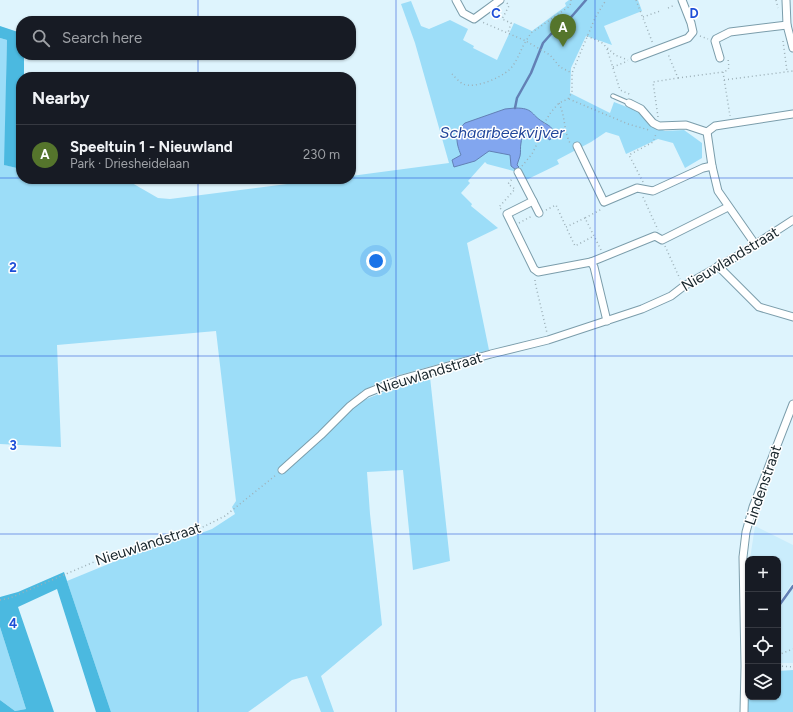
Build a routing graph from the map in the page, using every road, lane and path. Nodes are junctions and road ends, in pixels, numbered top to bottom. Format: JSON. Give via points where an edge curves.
{"nodes":[{"id":1,"x":456,"y":0,"type":"edge"},
{"id":2,"x":500,"y":0,"type":"edge"},
{"id":3,"x":505,"y":0,"type":"edge"},
{"id":4,"x":571,"y":0,"type":"edge"},
{"id":5,"x":606,"y":0,"type":"edge"},
{"id":6,"x":636,"y":0,"type":"edge"},
{"id":7,"x":682,"y":0,"type":"edge"},
{"id":8,"x":786,"y":0,"type":"edge"},
{"id":9,"x":660,"y":11,"type":"dead end"},
{"id":10,"x":643,"y":18,"type":"junction"},
{"id":11,"x":474,"y":19,"type":"junction"},
{"id":12,"x":787,"y":25,"type":"junction"},
{"id":13,"x":693,"y":32,"type":"junction"},
{"id":14,"x":508,"y":33,"type":"junction"},
{"id":15,"x":587,"y":36,"type":"junction"},
{"id":16,"x":526,"y":41,"type":"junction"},
{"id":17,"x":715,"y":41,"type":"junction"},
{"id":18,"x":666,"y":47,"type":"junction"},
{"id":19,"x":793,"y":48,"type":"edge"},
{"id":20,"x":607,"y":49,"type":"junction"},
{"id":21,"x":655,"y":51,"type":"junction"},
{"id":22,"x":635,"y":58,"type":"dead end"},
{"id":23,"x":720,"y":58,"type":"joint"},
{"id":24,"x":613,"y":67,"type":"junction"},
{"id":25,"x":793,"y":71,"type":"edge"},
{"id":26,"x":723,"y":72,"type":"junction"},
{"id":27,"x":572,"y":73,"type":"junction"},
{"id":28,"x":452,"y":74,"type":"dead end"},
{"id":29,"x":678,"y":78,"type":"junction"},
{"id":30,"x":724,"y":80,"type":"junction"},
{"id":31,"x":613,"y":96,"type":"dead end"},
{"id":32,"x":568,"y":99,"type":"junction"},
{"id":33,"x":559,"y":103,"type":"junction"},
{"id":34,"x":630,"y":104,"type":"junction"},
{"id":35,"x":793,"y":114,"type":"edge"},
{"id":36,"x":731,"y":124,"type":"junction"},
{"id":37,"x":659,"y":126,"type":"junction"},
{"id":38,"x":542,"y":130,"type":"dead end"},
{"id":39,"x":649,"y":130,"type":"dead end"},
{"id":40,"x":707,"y":132,"type":"junction"},
{"id":41,"x":576,"y":146,"type":"joint"},
{"id":42,"x":712,"y":166,"type":"junction"},
{"id":43,"x":518,"y":172,"type":"dead end"},
{"id":44,"x":643,"y":189,"type":"junction"},
{"id":45,"x":533,"y":202,"type":"junction"},
{"id":46,"x":604,"y":202,"type":"junction"},
{"id":47,"x":728,"y":207,"type":"junction"},
{"id":48,"x":539,"y":213,"type":"dead end"},
{"id":49,"x":585,"y":218,"type":"junction"},
{"id":50,"x":793,"y":220,"type":"edge"},
{"id":51,"x":594,"y":236,"type":"junction"},
{"id":52,"x":662,"y":240,"type":"junction"},
{"id":53,"x":755,"y":244,"type":"junction"},
{"id":54,"x":604,"y":257,"type":"junction"},
{"id":55,"x":591,"y":262,"type":"junction"},
{"id":56,"x":718,"y":266,"type":"junction"},
{"id":57,"x":538,"y":272,"type":"junction"},
{"id":58,"x":684,"y":286,"type":"junction"},
{"id":59,"x":793,"y":317,"type":"edge"},
{"id":60,"x":608,"y":321,"type":"junction"},
{"id":61,"x":548,"y":340,"type":"junction"},
{"id":62,"x":793,"y":404,"type":"edge"},
{"id":63,"x":282,"y":470,"type":"joint"},
{"id":64,"x":0,"y":600,"type":"edge"},
{"id":65,"x":793,"y":649,"type":"edge"},
{"id":66,"x":781,"y":654,"type":"edge"},
{"id":67,"x":781,"y":666,"type":"edge"},
{"id":68,"x":793,"y":666,"type":"edge"},
{"id":69,"x":744,"y":712,"type":"edge"}],
"edges":[{"from":1,"to":11,"type":"street","via":[[463,13]]},
{"from":2,"to":11,"type":"street"},
{"from":3,"to":14,"type":"path","via":[[509,6],[502,19],[512,23]]},
{"from":4,"to":16,"type":"path","via":[[570,6],[531,33]]},
{"from":5,"to":15,"type":"path"},
{"from":6,"to":10,"type":"path"},
{"from":7,"to":13,"type":"street"},
{"from":8,"to":12,"type":"street"},
{"from":9,"to":10,"type":"path"},
{"from":10,"to":21,"type":"path"},
{"from":11,"to":14,"type":"path"},
{"from":12,"to":17,"type":"street","via":[[730,32],[716,38]]},
{"from":12,"to":19,"type":"street"},
{"from":13,"to":17,"type":"path"},
{"from":13,"to":18,"type":"street","via":[[688,38]]},
{"from":14,"to":16,"type":"path"},
{"from":15,"to":20,"type":"path","via":[[601,42]]},
{"from":15,"to":27,"type":"path"},
{"from":16,"to":27,"type":"path","via":[[550,55],[560,66]]},
{"from":16,"to":28,"type":"path","via":[[514,64],[495,79],[470,86],[462,84]]},
{"from":17,"to":23,"type":"street"},
{"from":18,"to":21,"type":"street"},
{"from":18,"to":29,"type":"path"},
{"from":20,"to":24,"type":"path"},
{"from":20,"to":24,"type":"path","via":[[630,60]]},
{"from":21,"to":22,"type":"street"},
{"from":23,"to":26,"type":"path","via":[[728,58],[728,70]]},
{"from":24,"to":34,"type":"path","via":[[620,90],[629,94]]},
{"from":25,"to":30,"type":"path"},
{"from":26,"to":29,"type":"path"},
{"from":26,"to":30,"type":"path"},
{"from":27,"to":32,"type":"path","via":[[572,92]]},
{"from":29,"to":37,"type":"path","via":[[653,82]]},
{"from":30,"to":36,"type":"path"},
{"from":31,"to":34,"type":"lane"},
{"from":32,"to":33,"type":"path"},
{"from":32,"to":39,"type":"path"},
{"from":33,"to":38,"type":"path"},
{"from":33,"to":41,"type":"path","via":[[564,112],[566,136],[570,143]]},
{"from":34,"to":37,"type":"street","via":[[645,112]]},
{"from":35,"to":36,"type":"street"},
{"from":36,"to":40,"type":"street","via":[[715,126]]},
{"from":37,"to":40,"type":"street","via":[[686,125]]},
{"from":37,"to":44,"type":"path","via":[[653,142],[629,155],[644,184]]},
{"from":40,"to":42,"type":"street"},
{"from":41,"to":46,"type":"street"},
{"from":42,"to":44,"type":"street","via":[[653,191]]},
{"from":42,"to":47,"type":"street","via":[[718,191]]},
{"from":43,"to":45,"type":"street"},
{"from":44,"to":46,"type":"street","via":[[637,188]]},
{"from":44,"to":52,"type":"path","via":[[642,195]]},
{"from":45,"to":48,"type":"street"},
{"from":45,"to":57,"type":"street","via":[[507,214],[534,269]]},
{"from":46,"to":49,"type":"path","via":[[604,208]]},
{"from":47,"to":52,"type":"street"},
{"from":47,"to":53,"type":"street"},
{"from":49,"to":51,"type":"path"},
{"from":49,"to":51,"type":"path","via":[[566,227],[575,246]]},
{"from":50,"to":53,"type":"street","name":"Nieuwlandstraat"},
{"from":51,"to":54,"type":"path"},
{"from":52,"to":54,"type":"street","via":[[655,236]]},
{"from":52,"to":58,"type":"path"},
{"from":53,"to":56,"type":"street","name":"Nieuwlandstraat"},
{"from":54,"to":55,"type":"street"},
{"from":55,"to":57,"type":"street"},
{"from":55,"to":60,"type":"street"},
{"from":56,"to":58,"type":"street","name":"Nieuwlandstraat"},
{"from":56,"to":59,"type":"street","via":[[759,306]]},
{"from":57,"to":61,"type":"path","via":[[535,282]]},
{"from":58,"to":60,"type":"street","name":"Nieuwlandstraat","via":[[671,296]]},
{"from":60,"to":61,"type":"street","name":"Nieuwlandstraat"},
{"from":61,"to":63,"type":"street","name":"Nieuwlandstraat","via":[[402,379],[367,393]]},
{"from":62,"to":69,"type":"street","name":"Lindenstraat","via":[[753,507],[746,532],[743,557]]},
{"from":63,"to":64,"type":"path","name":"Nieuwlandstraat","via":[[225,516],[199,529],[135,546]]},
{"from":65,"to":66,"type":"path"},
{"from":67,"to":68,"type":"path"}]}
